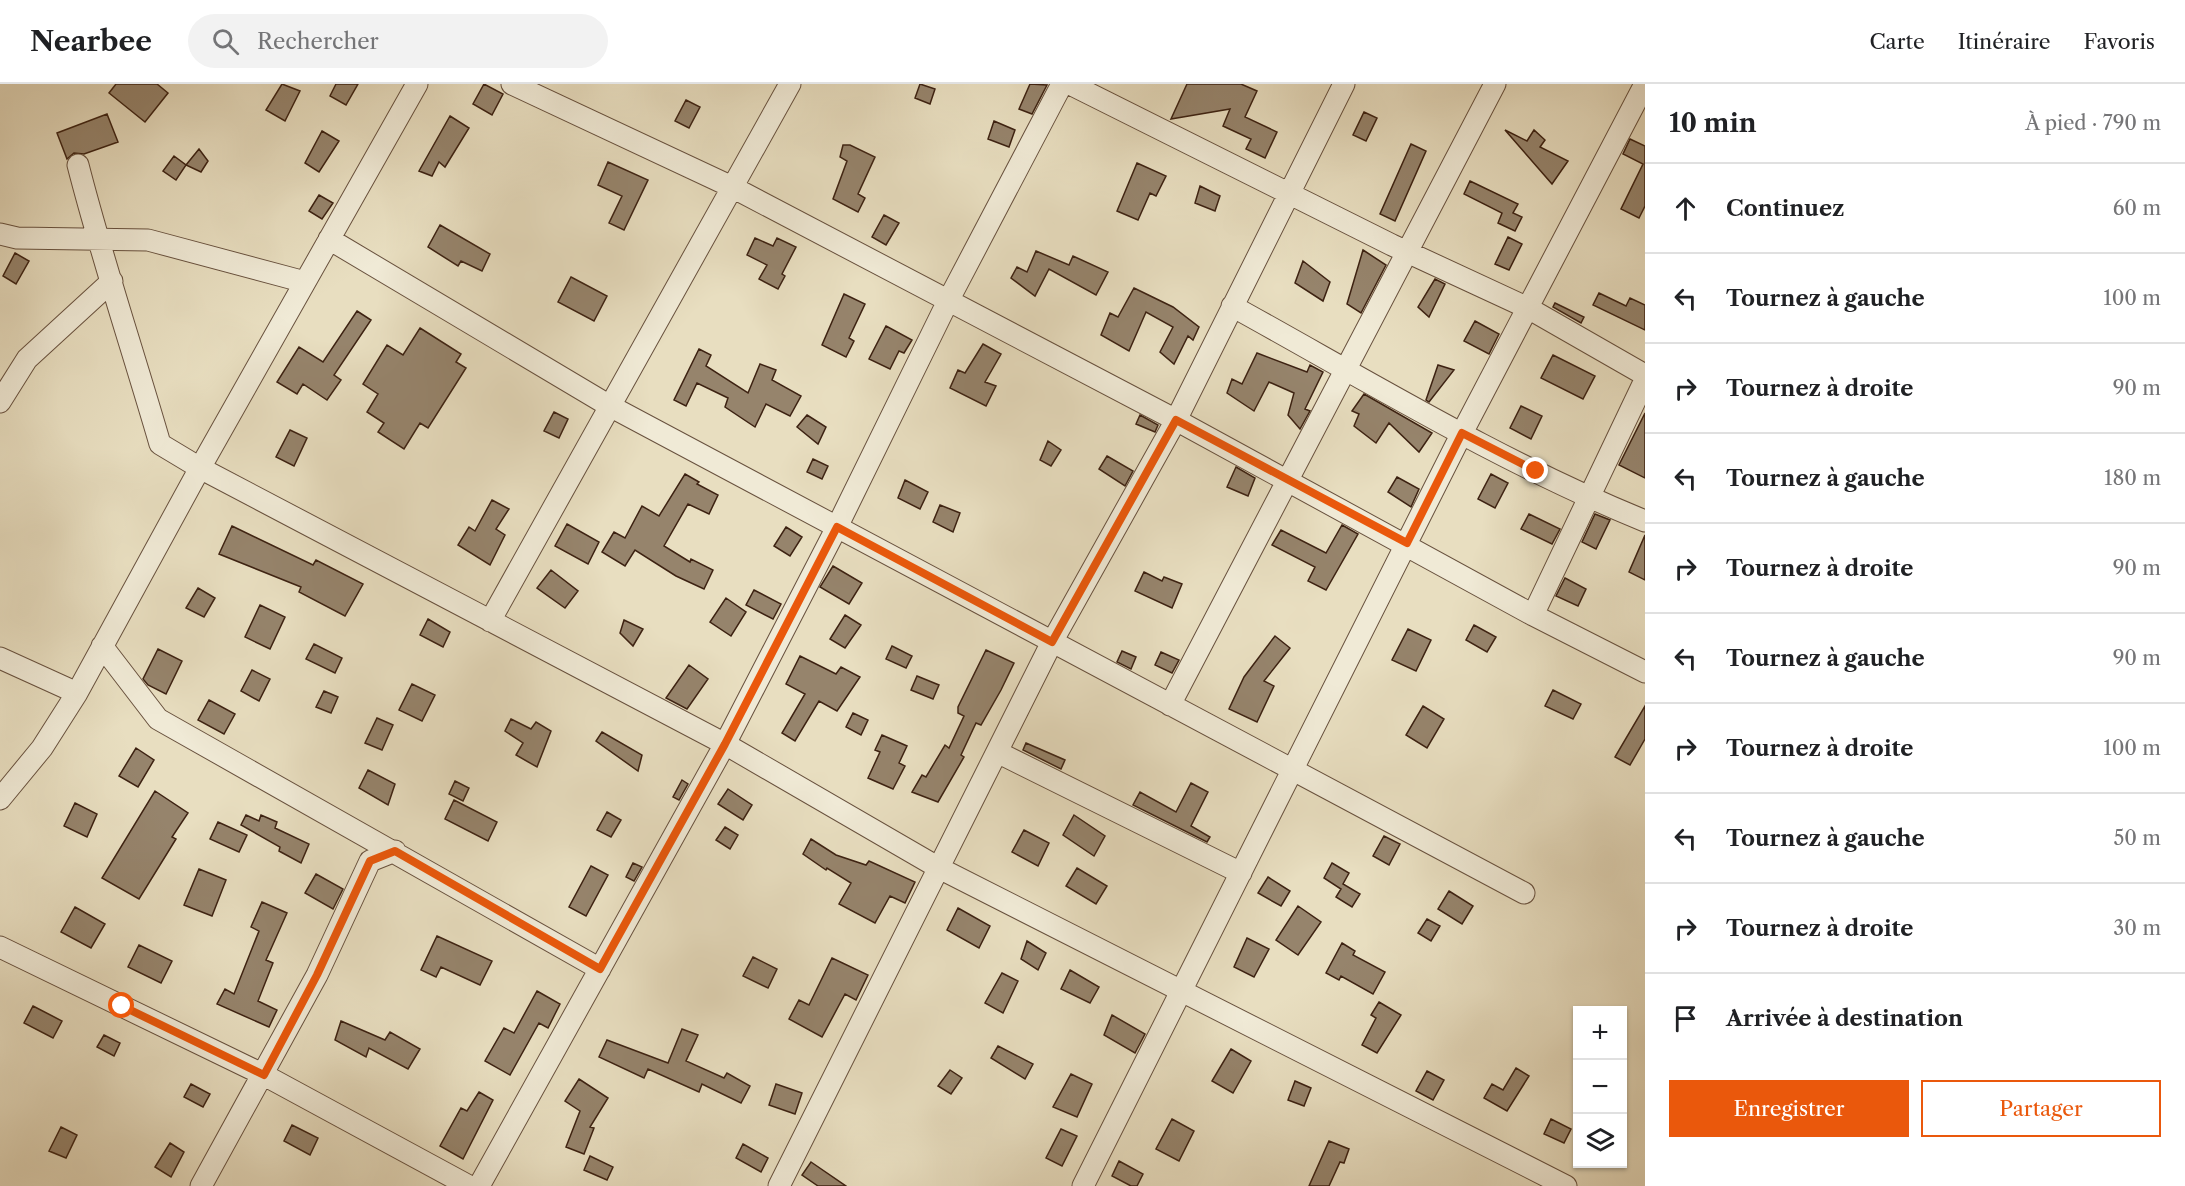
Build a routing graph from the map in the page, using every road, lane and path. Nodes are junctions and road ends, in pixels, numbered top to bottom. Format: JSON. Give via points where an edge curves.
{"nodes":[{"id":1,"x":417,"y":84,"type":"edge"},
{"id":2,"x":512,"y":84,"type":"edge"},
{"id":3,"x":790,"y":84,"type":"edge"},
{"id":4,"x":1062,"y":84,"type":"edge"},
{"id":5,"x":1070,"y":84,"type":"edge"},
{"id":6,"x":1344,"y":84,"type":"edge"},
{"id":7,"x":1495,"y":84,"type":"edge"},
{"id":8,"x":1644,"y":84,"type":"edge"},
{"id":9,"x":78,"y":165,"type":"dead end"},
{"id":10,"x":732,"y":187,"type":"junction"},
{"id":11,"x":1288,"y":193,"type":"junction"},
{"id":12,"x":0,"y":234,"type":"edge"},
{"id":13,"x":96,"y":237,"type":"junction"},
{"id":14,"x":329,"y":239,"type":"junction"},
{"id":15,"x":1408,"y":253,"type":"junction"},
{"id":16,"x":112,"y":281,"type":"junction"},
{"id":17,"x":305,"y":282,"type":"junction"},
{"id":18,"x":948,"y":301,"type":"junction"},
{"id":19,"x":1232,"y":306,"type":"junction"},
{"id":20,"x":1528,"y":308,"type":"junction"},
{"id":21,"x":1347,"y":369,"type":"junction"},
{"id":22,"x":1645,"y":375,"type":"edge"},
{"id":23,"x":1645,"y":380,"type":"edge"},
{"id":24,"x":0,"y":402,"type":"edge"},
{"id":25,"x":609,"y":405,"type":"junction"},
{"id":26,"x":1176,"y":420,"type":"junction"},
{"id":27,"x":1462,"y":433,"type":"junction"},
{"id":28,"x":200,"y":468,"type":"junction"},
{"id":29,"x":1290,"y":480,"type":"junction"},
{"id":30,"x":1590,"y":499,"type":"junction"},
{"id":31,"x":1645,"y":521,"type":"edge"},
{"id":32,"x":837,"y":527,"type":"junction"},
{"id":33,"x":1407,"y":543,"type":"junction"},
{"id":34,"x":1533,"y":615,"type":"junction"},
{"id":35,"x":490,"y":621,"type":"junction"},
{"id":36,"x":1052,"y":642,"type":"junction"},
{"id":37,"x":102,"y":646,"type":"junction"},
{"id":38,"x":0,"y":658,"type":"edge"},
{"id":39,"x":1645,"y":672,"type":"edge"},
{"id":40,"x":76,"y":693,"type":"junction"},
{"id":41,"x":1170,"y":705,"type":"junction"},
{"id":42,"x":725,"y":744,"type":"junction"},
{"id":43,"x":997,"y":752,"type":"junction"},
{"id":44,"x":1293,"y":770,"type":"junction"},
{"id":45,"x":0,"y":799,"type":"edge"},
{"id":46,"x":395,"y":851,"type":"junction"},
{"id":47,"x":939,"y":868,"type":"junction"},
{"id":48,"x":1241,"y":873,"type":"junction"},
{"id":49,"x":1524,"y":893,"type":"dead end"},
{"id":50,"x":0,"y":947,"type":"edge"},
{"id":51,"x":600,"y":969,"type":"junction"},
{"id":52,"x":1181,"y":993,"type":"junction"},
{"id":53,"x":264,"y":1075,"type":"junction"},
{"id":54,"x":201,"y":1186,"type":"edge"},
{"id":55,"x":469,"y":1186,"type":"edge"},
{"id":56,"x":479,"y":1186,"type":"edge"},
{"id":57,"x":779,"y":1186,"type":"edge"},
{"id":58,"x":1083,"y":1186,"type":"edge"},
{"id":59,"x":1566,"y":1186,"type":"edge"}],
"edges":[{"from":1,"to":14,"type":"street"},
{"from":2,"to":10,"type":"street"},
{"from":3,"to":10,"type":"street"},
{"from":4,"to":18,"type":"street"},
{"from":5,"to":11,"type":"street"},
{"from":6,"to":11,"type":"street"},
{"from":7,"to":15,"type":"street"},
{"from":8,"to":20,"type":"street"},
{"from":9,"to":13,"type":"street"},
{"from":10,"to":18,"type":"street"},
{"from":10,"to":25,"type":"street"},
{"from":11,"to":15,"type":"street"},
{"from":11,"to":19,"type":"street"},
{"from":12,"to":13,"type":"street","via":[[16,238]]},
{"from":13,"to":16,"type":"street"},
{"from":13,"to":17,"type":"street","via":[[148,240]]},
{"from":14,"to":17,"type":"street"},
{"from":14,"to":25,"type":"street"},
{"from":15,"to":20,"type":"street"},
{"from":15,"to":21,"type":"street"},
{"from":16,"to":24,"type":"street","via":[[27,359]]},
{"from":16,"to":28,"type":"street","via":[[160,444]]},
{"from":17,"to":28,"type":"street"},
{"from":18,"to":26,"type":"street"},
{"from":18,"to":32,"type":"street"},
{"from":19,"to":21,"type":"street"},
{"from":19,"to":26,"type":"street"},
{"from":20,"to":22,"type":"street"},
{"from":20,"to":27,"type":"street"},
{"from":21,"to":27,"type":"street"},
{"from":21,"to":29,"type":"street"},
{"from":23,"to":30,"type":"street"},
{"from":25,"to":32,"type":"street"},
{"from":25,"to":35,"type":"street"},
{"from":26,"to":29,"type":"street"},
{"from":26,"to":36,"type":"street"},
{"from":27,"to":30,"type":"street"},
{"from":27,"to":33,"type":"street"},
{"from":28,"to":35,"type":"street"},
{"from":28,"to":37,"type":"street"},
{"from":29,"to":33,"type":"street"},
{"from":29,"to":41,"type":"street"},
{"from":30,"to":31,"type":"street"},
{"from":30,"to":34,"type":"street"},
{"from":32,"to":36,"type":"street"},
{"from":32,"to":42,"type":"street"},
{"from":33,"to":34,"type":"street"},
{"from":33,"to":44,"type":"street"},
{"from":34,"to":39,"type":"street"},
{"from":35,"to":42,"type":"street"},
{"from":36,"to":41,"type":"street"},
{"from":36,"to":43,"type":"street"},
{"from":37,"to":40,"type":"street"},
{"from":37,"to":46,"type":"street","via":[[158,718]]},
{"from":38,"to":40,"type":"street"},
{"from":40,"to":45,"type":"street","via":[[42,748]]},
{"from":41,"to":44,"type":"street"},
{"from":42,"to":47,"type":"street"},
{"from":42,"to":51,"type":"street"},
{"from":43,"to":47,"type":"street"},
{"from":43,"to":48,"type":"street"},
{"from":44,"to":48,"type":"street"},
{"from":44,"to":49,"type":"street"},
{"from":46,"to":51,"type":"street"},
{"from":46,"to":53,"type":"street","via":[[370,861],[317,975]]},
{"from":47,"to":52,"type":"street"},
{"from":47,"to":57,"type":"street"},
{"from":48,"to":52,"type":"street"},
{"from":50,"to":53,"type":"street"},
{"from":51,"to":56,"type":"street"},
{"from":52,"to":58,"type":"street"},
{"from":52,"to":59,"type":"street"},
{"from":53,"to":54,"type":"street"},
{"from":53,"to":55,"type":"street"}]}
